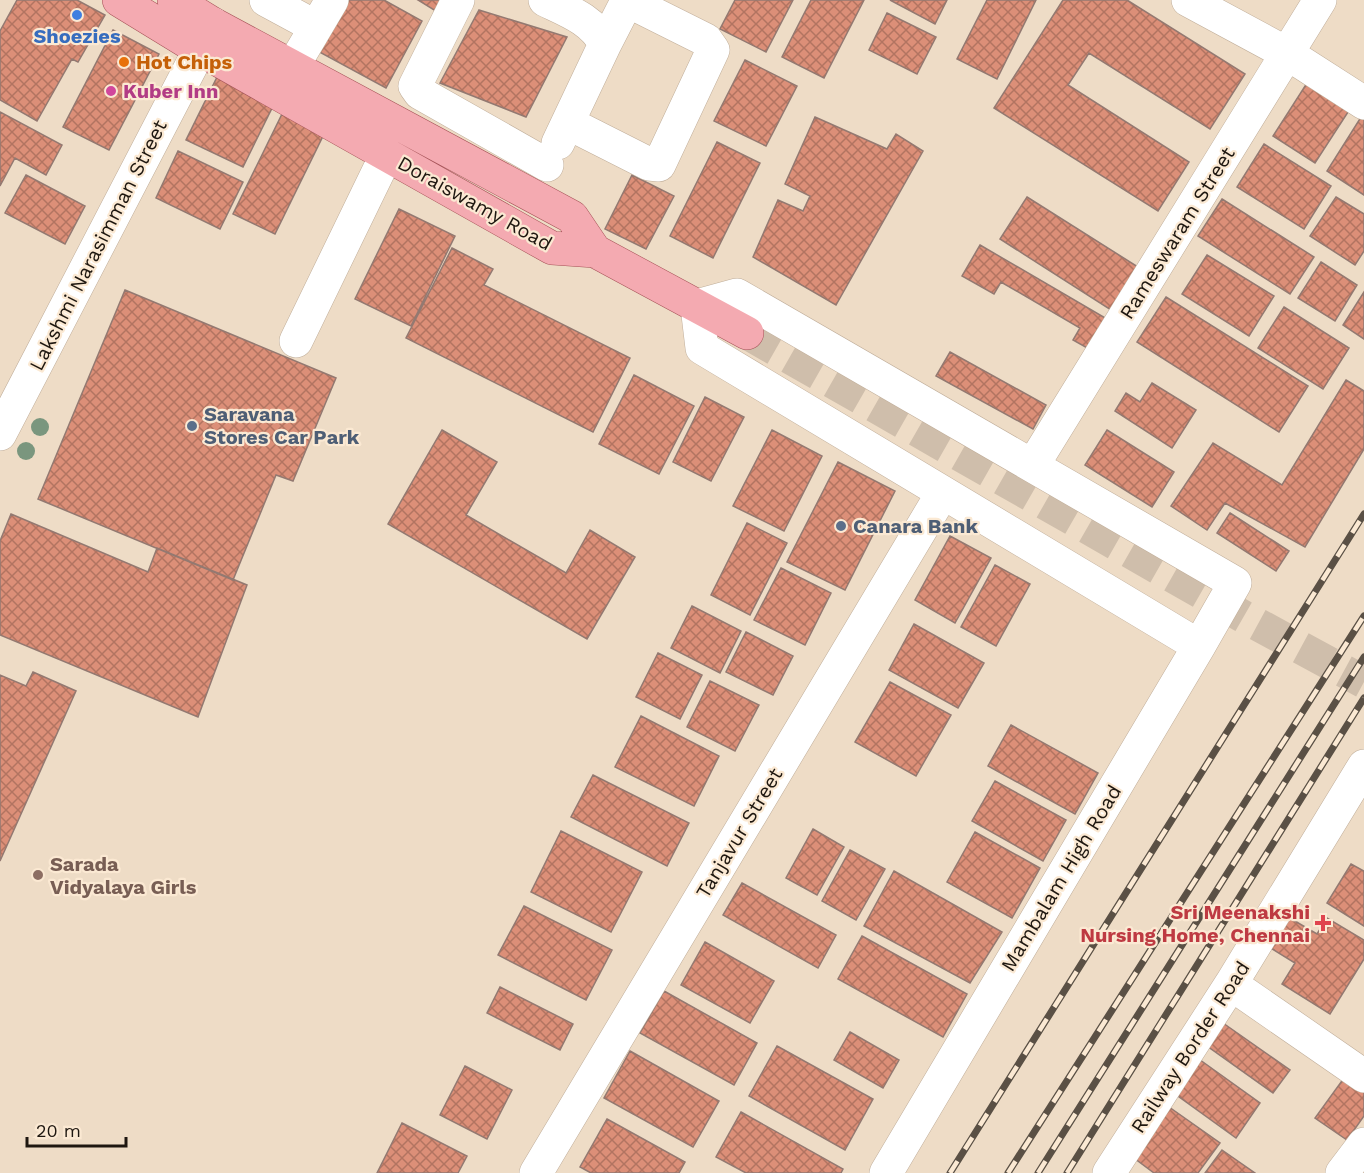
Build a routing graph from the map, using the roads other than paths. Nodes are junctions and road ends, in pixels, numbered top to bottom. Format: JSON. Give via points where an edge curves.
{"nodes":[{"id":1,"x":119,"y":0,"type":"edge"},
{"id":2,"x":174,"y":0,"type":"edge"},
{"id":3,"x":266,"y":0,"type":"edge"},
{"id":4,"x":332,"y":0,"type":"edge"},
{"id":5,"x":458,"y":0,"type":"edge"},
{"id":6,"x":545,"y":0,"type":"edge"},
{"id":7,"x":1188,"y":0,"type":"edge"},
{"id":8,"x":1320,"y":0,"type":"edge"},
{"id":9,"x":316,"y":27,"type":"junction"},
{"id":10,"x":206,"y":36,"type":"junction"},
{"id":11,"x":605,"y":44,"type":"junction"},
{"id":12,"x":1288,"y":54,"type":"junction"},
{"id":13,"x":293,"y":66,"type":"junction"},
{"id":14,"x":1364,"y":103,"type":"edge"},
{"id":15,"x":568,"y":123,"type":"junction"},
{"id":16,"x":384,"y":153,"type":"junction"},
{"id":17,"x":548,"y":165,"type":"junction"},
{"id":18,"x":533,"y":196,"type":"junction"},
{"id":19,"x":595,"y":251,"type":"junction"},
{"id":20,"x":697,"y":306,"type":"junction"},
{"id":21,"x":747,"y":333,"type":"tunnel mouth"},
{"id":22,"x":296,"y":341,"type":"dead end"},
{"id":23,"x":0,"y":434,"type":"edge"},
{"id":24,"x":1033,"y":465,"type":"junction"},
{"id":25,"x":942,"y":494,"type":"junction"},
{"id":26,"x":1199,"y":646,"type":"junction"},
{"id":27,"x":1364,"y":766,"type":"edge"},
{"id":28,"x":1231,"y":984,"type":"junction"},
{"id":29,"x":1364,"y":1076,"type":"edge"},
{"id":30,"x":1364,"y":1144,"type":"edge"},
{"id":31,"x":536,"y":1173,"type":"edge"},
{"id":32,"x":886,"y":1173,"type":"edge"},
{"id":33,"x":1109,"y":1173,"type":"edge"},
{"id":34,"x":1342,"y":1173,"type":"edge"}],
"edges":[{"from":1,"to":10,"type":"main road","name":"Doraiswamy Road"},
{"from":2,"to":10,"type":"main road","name":"Doraiswamy Road"},
{"from":3,"to":9,"type":"street"},
{"from":4,"to":9,"type":"street"},
{"from":5,"to":17,"type":"street","via":[[415,86],[420,93]]},
{"from":6,"to":11,"type":"street","via":[[590,24]]},
{"from":7,"to":12,"type":"street"},
{"from":8,"to":12,"type":"street","name":"Rameswaram Street"},
{"from":9,"to":13,"type":"street"},
{"from":10,"to":13,"type":"main road","name":"Doraiswamy Road"},
{"from":10,"to":16,"type":"main road","name":"Doraiswamy Road"},
{"from":10,"to":23,"type":"street","name":"Lakshmi Narasimman Street"},
{"from":11,"to":15,"type":"street"},
{"from":11,"to":15,"type":"street","via":[[625,5],[632,3],[706,40],[713,50],[658,165]]},
{"from":12,"to":14,"type":"street"},
{"from":12,"to":24,"type":"street","name":"Rameswaram Street"},
{"from":13,"to":18,"type":"main road","name":"Doraiswamy Road"},
{"from":15,"to":17,"type":"street"},
{"from":16,"to":19,"type":"main road","name":"Doraiswamy Road","via":[[552,248]]},
{"from":16,"to":22,"type":"street"},
{"from":17,"to":18,"type":"street"},
{"from":18,"to":19,"type":"main road","name":"Doraiswamy Road","via":[[572,218]]},
{"from":19,"to":20,"type":"main road"},
{"from":20,"to":21,"type":"main road"},
{"from":20,"to":24,"type":"street","via":[[737,295]]},
{"from":20,"to":25,"type":"street","via":[[702,348]]},
{"from":24,"to":26,"type":"street","name":"Mambalam High Road","via":[[1235,583]]},
{"from":25,"to":26,"type":"street"},
{"from":25,"to":31,"type":"street","name":"Tanjavur Street"},
{"from":26,"to":32,"type":"street","name":"Mambalam High Road"},
{"from":27,"to":28,"type":"street","name":"Railway Border Road"},
{"from":28,"to":29,"type":"street"},
{"from":28,"to":33,"type":"street","name":"Railway Border Road"},
{"from":30,"to":34,"type":"street"}]}
